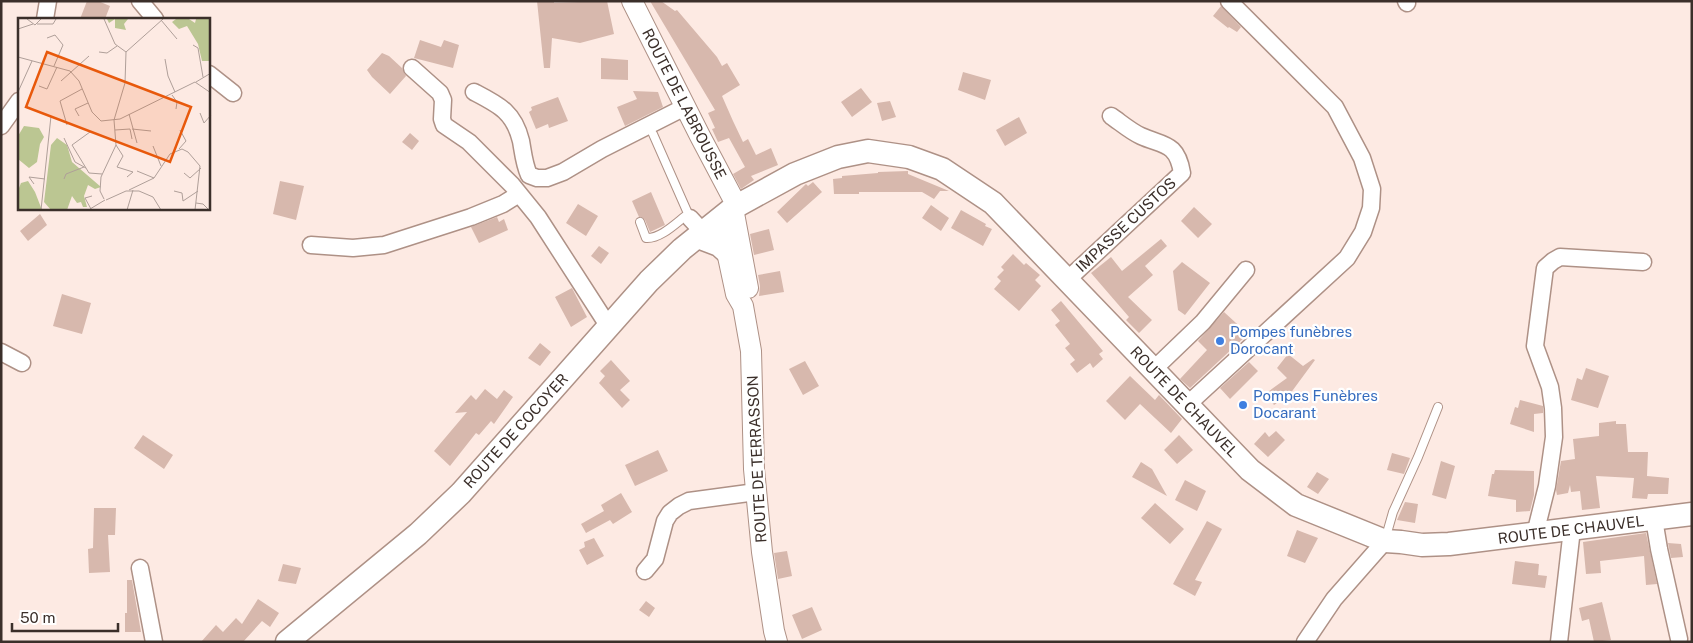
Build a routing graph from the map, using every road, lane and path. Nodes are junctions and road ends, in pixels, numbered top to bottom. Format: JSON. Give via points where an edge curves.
{"nodes":[{"id":1,"x":48,"y":1,"type":"edge"},
{"id":2,"x":140,"y":1,"type":"edge"},
{"id":3,"x":632,"y":1,"type":"edge"},
{"id":4,"x":1229,"y":1,"type":"edge"},
{"id":5,"x":45,"y":18,"type":"edge"},
{"id":6,"x":154,"y":18,"type":"edge"},
{"id":7,"x":412,"y":68,"type":"dead end"},
{"id":8,"x":210,"y":75,"type":"edge"},
{"id":9,"x":474,"y":92,"type":"dead end"},
{"id":10,"x":233,"y":93,"type":"dead end"},
{"id":11,"x":18,"y":102,"type":"edge"},
{"id":12,"x":685,"y":107,"type":"junction"},
{"id":13,"x":1111,"y":116,"type":"dead end"},
{"id":14,"x":1,"y":126,"type":"edge"},
{"id":15,"x":653,"y":134,"type":"dead end"},
{"id":16,"x":519,"y":194,"type":"junction"},
{"id":17,"x":710,"y":219,"type":"junction"},
{"id":18,"x":640,"y":222,"type":"dead end"},
{"id":19,"x":312,"y":245,"type":"dead end"},
{"id":20,"x":728,"y":254,"type":"joint"},
{"id":21,"x":1643,"y":262,"type":"dead end"},
{"id":22,"x":1246,"y":270,"type":"dead end"},
{"id":23,"x":1066,"y":281,"type":"junction"},
{"id":24,"x":743,"y":306,"type":"junction"},
{"id":25,"x":609,"y":327,"type":"junction"},
{"id":26,"x":1,"y":352,"type":"edge"},
{"id":27,"x":22,"y":363,"type":"dead end"},
{"id":28,"x":1152,"y":370,"type":"junction"},
{"id":29,"x":1187,"y":406,"type":"junction"},
{"id":30,"x":1438,"y":407,"type":"dead end"},
{"id":31,"x":756,"y":492,"type":"junction"},
{"id":32,"x":1692,"y":514,"type":"edge"},
{"id":33,"x":1654,"y":519,"type":"junction"},
{"id":34,"x":1572,"y":530,"type":"junction"},
{"id":35,"x":1535,"y":534,"type":"junction"},
{"id":36,"x":1385,"y":541,"type":"junction"},
{"id":37,"x":140,"y":568,"type":"dead end"},
{"id":38,"x":645,"y":571,"type":"dead end"},
{"id":39,"x":1679,"y":639,"type":"dead end"},
{"id":40,"x":154,"y":642,"type":"edge"},
{"id":41,"x":287,"y":642,"type":"edge"},
{"id":42,"x":777,"y":642,"type":"edge"},
{"id":43,"x":1305,"y":642,"type":"edge"},
{"id":44,"x":1559,"y":642,"type":"edge"}],
"edges":[{"from":1,"to":5,"type":"street"},
{"from":2,"to":6,"type":"street"},
{"from":3,"to":12,"type":"street","name":"ROUTE DE LABROUSSE"},
{"from":4,"to":29,"type":"street","via":[[1335,107],[1362,158],[1372,189],[1372,208],[1363,232],[1347,258]]},
{"from":7,"to":16,"type":"street","via":[[440,93],[444,125],[469,142]]},
{"from":8,"to":10,"type":"street"},
{"from":9,"to":12,"type":"street","via":[[512,116],[526,168],[529,175],[537,178],[563,172]]},
{"from":11,"to":14,"type":"street"},
{"from":12,"to":17,"type":"street","name":"ROUTE DE LABROUSSE"},
{"from":13,"to":23,"type":"street","name":"IMPASSE CUSTOS","via":[[1140,136],[1166,144],[1172,149],[1182,173]]},
{"from":15,"to":17,"type":"lane"},
{"from":16,"to":19,"type":"street","via":[[471,217],[384,244],[353,248]]},
{"from":16,"to":25,"type":"street","via":[[538,217]]},
{"from":17,"to":18,"type":"lane","via":[[650,238],[646,238]]},
{"from":17,"to":20,"type":"main road","via":[[712,241]]},
{"from":17,"to":23,"type":"main road","name":"ROUTE DE CHAUVEL","via":[[795,174],[838,157],[868,151],[909,158],[942,169],[993,204]]},
{"from":17,"to":24,"type":"street","name":"ROUTE DE TERRASSON","via":[[748,291]]},
{"from":17,"to":25,"type":"main road","name":"ROUTE DE COCOYER"},
{"from":20,"to":24,"type":"street","name":"ROUTE DE TERRASSON","via":[[736,294]]},
{"from":21,"to":35,"type":"street","via":[[1560,257],[1546,268],[1535,346],[1550,387],[1554,437],[1547,486]]},
{"from":22,"to":28,"type":"street","via":[[1203,322]]},
{"from":23,"to":28,"type":"main road","name":"ROUTE DE CHAUVEL"},
{"from":24,"to":31,"type":"street","name":"ROUTE DE TERRASSON","via":[[751,351]]},
{"from":25,"to":41,"type":"main road","name":"ROUTE DE COCOYER","via":[[461,493],[418,534]]},
{"from":26,"to":27,"type":"street"},
{"from":28,"to":29,"type":"main road","name":"ROUTE DE CHAUVEL"},
{"from":29,"to":36,"type":"main road","name":"ROUTE DE CHAUVEL","via":[[1250,470],[1296,505]]},
{"from":30,"to":36,"type":"lane","via":[[1393,512]]},
{"from":31,"to":38,"type":"street","via":[[689,501],[679,506],[665,521],[655,559]]},
{"from":31,"to":42,"type":"street","name":"ROUTE DE TERRASSON"},
{"from":32,"to":33,"type":"main road","name":"ROUTE DE CHAUVEL"},
{"from":33,"to":34,"type":"main road","name":"ROUTE DE CHAUVEL"},
{"from":33,"to":39,"type":"street"},
{"from":34,"to":35,"type":"main road","name":"ROUTE DE CHAUVEL"},
{"from":34,"to":44,"type":"street"},
{"from":35,"to":36,"type":"main road","name":"ROUTE DE CHAUVEL","via":[[1449,544]]},
{"from":36,"to":43,"type":"street","via":[[1334,599]]},
{"from":37,"to":40,"type":"street"}]}
